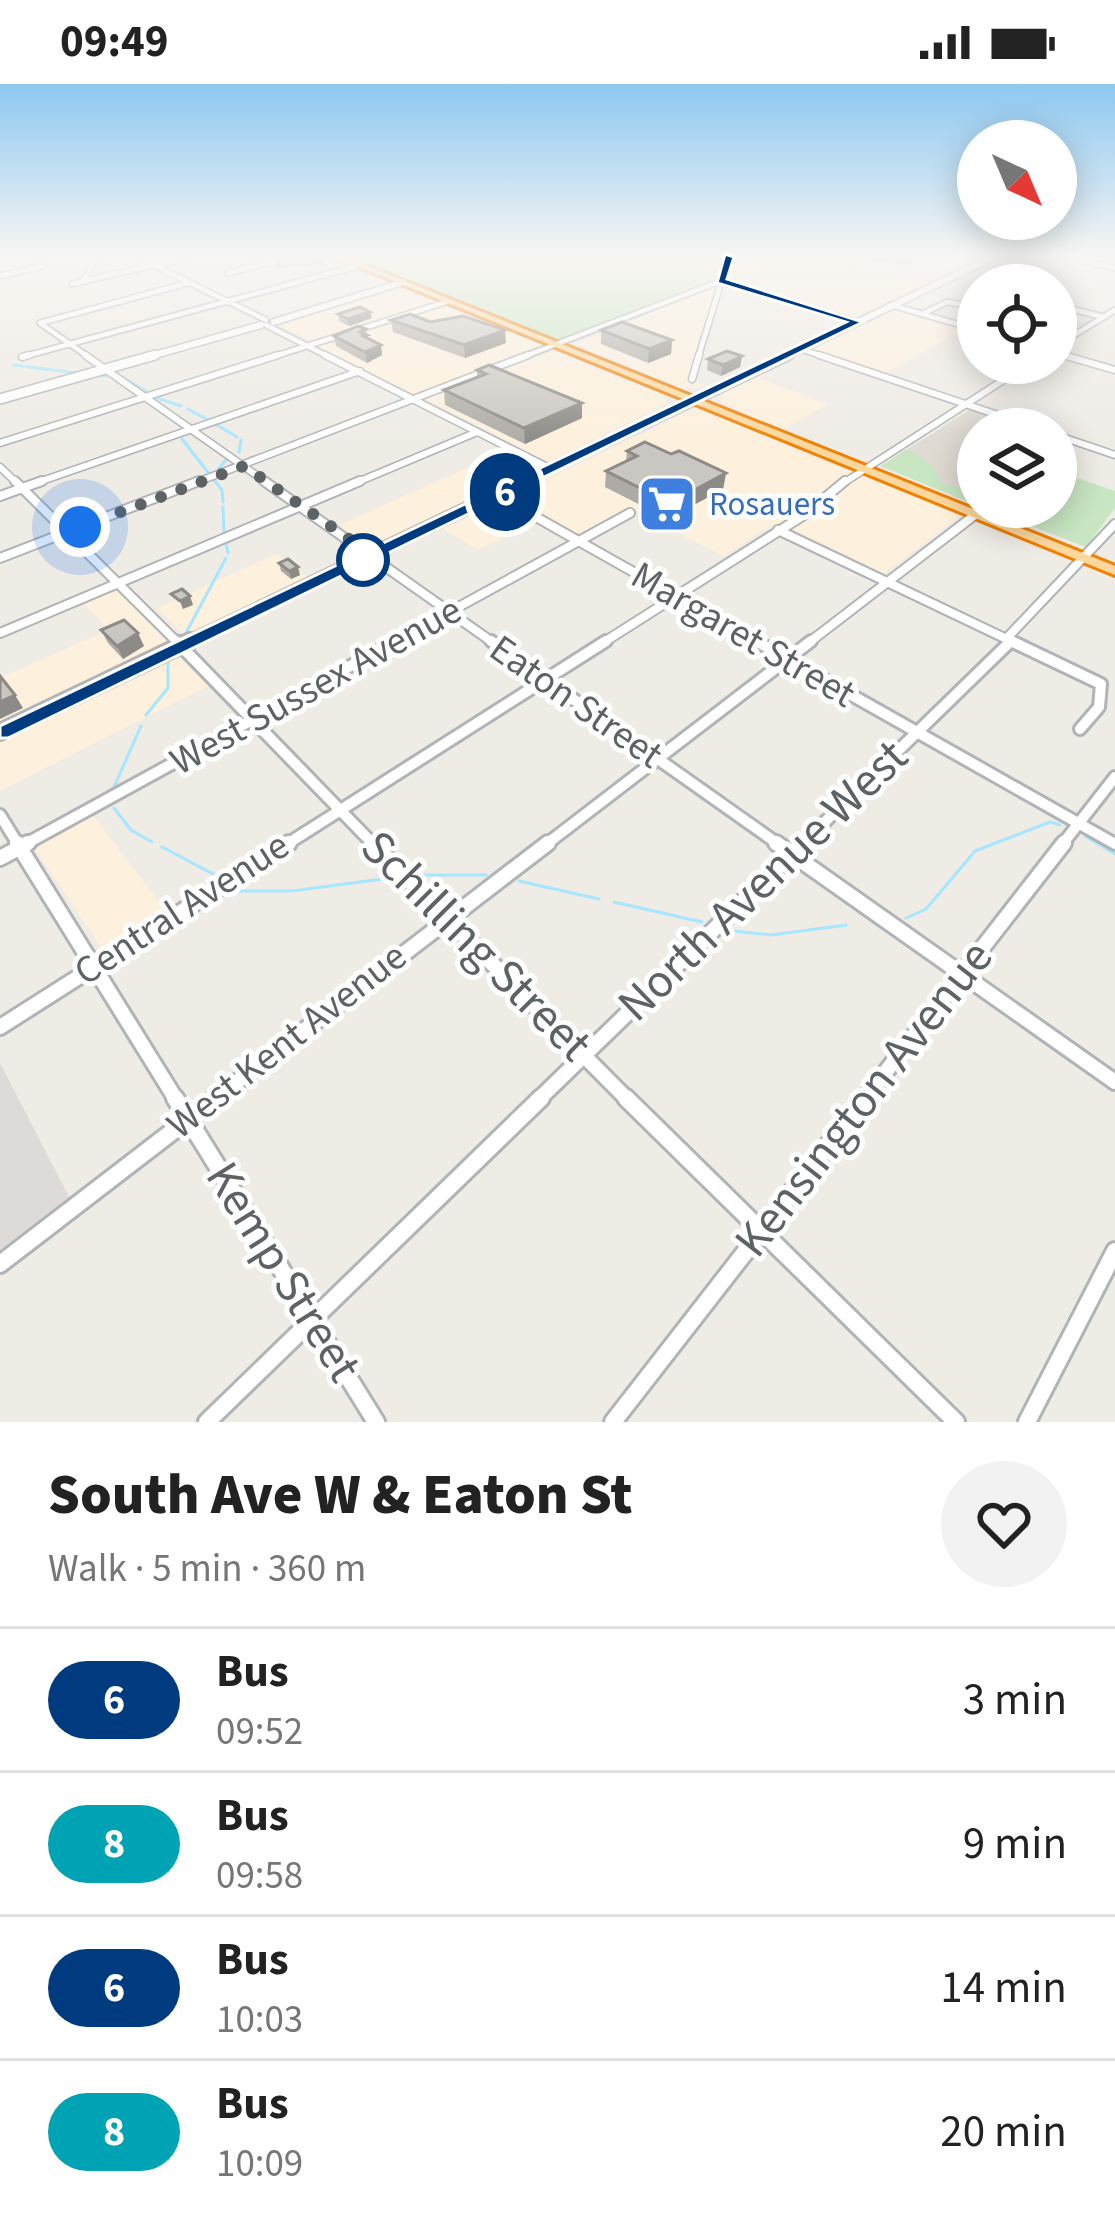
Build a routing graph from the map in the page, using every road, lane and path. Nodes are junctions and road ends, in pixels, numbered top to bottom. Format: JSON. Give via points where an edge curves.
{"nodes":[{"id":1,"x":47,"y":319,"type":"edge"},
{"id":2,"x":159,"y":319,"type":"edge"},
{"id":3,"x":259,"y":319,"type":"edge"},
{"id":4,"x":274,"y":319,"type":"edge"},
{"id":5,"x":390,"y":319,"type":"edge"},
{"id":6,"x":495,"y":319,"type":"edge"},
{"id":7,"x":623,"y":319,"type":"edge"},
{"id":8,"x":709,"y":319,"type":"edge"},
{"id":9,"x":849,"y":319,"type":"edge"},
{"id":10,"x":862,"y":319,"type":"edge"},
{"id":11,"x":264,"y":322,"type":"junction"},
{"id":12,"x":857,"y":322,"type":"junction"},
{"id":13,"x":67,"y":344,"type":"junction"},
{"id":14,"x":309,"y":345,"type":"junction"},
{"id":15,"x":559,"y":345,"type":"junction"},
{"id":16,"x":801,"y":349,"type":"junction"},
{"id":17,"x":22,"y":356,"type":"dead end"},
{"id":18,"x":1077,"y":357,"type":"edge"},
{"id":19,"x":104,"y":370,"type":"junction"},
{"id":20,"x":1115,"y":370,"type":"edge"},
{"id":21,"x":360,"y":371,"type":"junction"},
{"id":22,"x":692,"y":379,"type":"dead end"},
{"id":23,"x":997,"y":384,"type":"edge"},
{"id":24,"x":145,"y":398,"type":"junction"},
{"id":25,"x":0,"y":399,"type":"edge"},
{"id":26,"x":415,"y":400,"type":"junction"},
{"id":27,"x":694,"y":400,"type":"junction"},
{"id":28,"x":965,"y":404,"type":"junction"},
{"id":29,"x":977,"y":408,"type":"edge"},
{"id":30,"x":192,"y":429,"type":"junction"},
{"id":31,"x":477,"y":432,"type":"junction"},
{"id":32,"x":1077,"y":441,"type":"edge"},
{"id":33,"x":0,"y":443,"type":"edge"},
{"id":34,"x":1115,"y":455,"type":"edge"},
{"id":35,"x":244,"y":466,"type":"junction"},
{"id":36,"x":0,"y":467,"type":"edge"},
{"id":37,"x":862,"y":468,"type":"junction"},
{"id":38,"x":551,"y":469,"type":"junction"},
{"id":39,"x":22,"y":488,"type":"junction"},
{"id":40,"x":497,"y":495,"type":"junction"},
{"id":41,"x":0,"y":496,"type":"edge"},
{"id":42,"x":957,"y":506,"type":"edge"},
{"id":43,"x":300,"y":507,"type":"junction"},
{"id":44,"x":631,"y":514,"type":"dead end"},
{"id":45,"x":1115,"y":524,"type":"edge"},
{"id":46,"x":957,"y":528,"type":"edge"},
{"id":47,"x":1009,"y":528,"type":"edge"},
{"id":48,"x":778,"y":530,"type":"junction"},
{"id":49,"x":69,"y":531,"type":"junction"},
{"id":50,"x":580,"y":542,"type":"junction"},
{"id":51,"x":372,"y":555,"type":"junction"},
{"id":52,"x":0,"y":557,"type":"edge"},
{"id":53,"x":1086,"y":560,"type":"junction"},
{"id":54,"x":1115,"y":571,"type":"edge"},
{"id":55,"x":886,"y":581,"type":"junction"},
{"id":56,"x":121,"y":583,"type":"junction"},
{"id":57,"x":675,"y":596,"type":"junction"},
{"id":58,"x":450,"y":613,"type":"junction"},
{"id":59,"x":0,"y":633,"type":"edge"},
{"id":60,"x":1009,"y":640,"type":"junction"},
{"id":61,"x":182,"y":645,"type":"junction"},
{"id":62,"x":785,"y":659,"type":"junction"},
{"id":63,"x":546,"y":680,"type":"junction"},
{"id":64,"x":250,"y":722,"type":"junction"},
{"id":65,"x":1081,"y":729,"type":"dead end"},
{"id":66,"x":0,"y":732,"type":"edge"},
{"id":67,"x":915,"y":733,"type":"junction"},
{"id":68,"x":654,"y":757,"type":"junction"},
{"id":69,"x":1115,"y":777,"type":"edge"},
{"id":70,"x":340,"y":808,"type":"junction"},
{"id":71,"x":0,"y":815,"type":"edge"},
{"id":72,"x":1080,"y":824,"type":"junction"},
{"id":73,"x":1115,"y":844,"type":"edge"},
{"id":74,"x":20,"y":847,"type":"junction"},
{"id":75,"x":790,"y":855,"type":"junction"},
{"id":76,"x":0,"y":858,"type":"edge"},
{"id":77,"x":446,"y":918,"type":"junction"},
{"id":78,"x":93,"y":967,"type":"junction"},
{"id":79,"x":961,"y":972,"type":"junction"},
{"id":80,"x":0,"y":1027,"type":"edge"},
{"id":81,"x":584,"y":1055,"type":"junction"},
{"id":82,"x":1115,"y":1082,"type":"edge"},
{"id":83,"x":186,"y":1118,"type":"junction"},
{"id":84,"x":761,"y":1229,"type":"junction"},
{"id":85,"x":1115,"y":1251,"type":"edge"},
{"id":86,"x":0,"y":1264,"type":"edge"},
{"id":87,"x":312,"y":1319,"type":"junction"},
{"id":88,"x":207,"y":1422,"type":"edge"},
{"id":89,"x":376,"y":1422,"type":"edge"},
{"id":90,"x":613,"y":1422,"type":"edge"},
{"id":91,"x":956,"y":1422,"type":"edge"},
{"id":92,"x":1027,"y":1422,"type":"edge"}],
"edges":[{"from":1,"to":13,"type":"street","name":"Eaton Street","via":[[41,321]]},
{"from":2,"to":13,"type":"street"},
{"from":3,"to":11,"type":"street"},
{"from":4,"to":11,"type":"street"},
{"from":5,"to":14,"type":"street"},
{"from":6,"to":15,"type":"highway"},
{"from":7,"to":15,"type":"street"},
{"from":8,"to":22,"type":"street"},
{"from":9,"to":12,"type":"street"},
{"from":10,"to":12,"type":"street"},
{"from":11,"to":14,"type":"street"},
{"from":11,"to":19,"type":"street"},
{"from":12,"to":16,"type":"street"},
{"from":13,"to":17,"type":"street"},
{"from":13,"to":19,"type":"street","name":"Eaton Street"},
{"from":14,"to":21,"type":"street"},
{"from":14,"to":24,"type":"street"},
{"from":15,"to":26,"type":"street"},
{"from":15,"to":27,"type":"highway"},
{"from":16,"to":27,"type":"street"},
{"from":16,"to":28,"type":"street"},
{"from":18,"to":20,"type":"street"},
{"from":19,"to":24,"type":"street","name":"Eaton Street"},
{"from":19,"to":25,"type":"street"},
{"from":21,"to":26,"type":"street"},
{"from":21,"to":30,"type":"street"},
{"from":23,"to":28,"type":"street","name":"Central Avenue"},
{"from":24,"to":30,"type":"street","name":"Eaton Street"},
{"from":24,"to":33,"type":"street"},
{"from":26,"to":31,"type":"street"},
{"from":26,"to":35,"type":"street"},
{"from":27,"to":37,"type":"highway"},
{"from":27,"to":38,"type":"street"},
{"from":28,"to":29,"type":"street"},
{"from":28,"to":37,"type":"street","name":"Central Avenue"},
{"from":30,"to":35,"type":"street","name":"Eaton Street"},
{"from":30,"to":39,"type":"street"},
{"from":31,"to":38,"type":"street"},
{"from":31,"to":43,"type":"street"},
{"from":32,"to":34,"type":"street"},
{"from":35,"to":43,"type":"street","name":"Eaton Street"},
{"from":35,"to":49,"type":"street"},
{"from":36,"to":39,"type":"street","name":"Schilling Street"},
{"from":37,"to":42,"type":"highway"},
{"from":37,"to":48,"type":"street","name":"Central Avenue"},
{"from":38,"to":40,"type":"street"},
{"from":39,"to":41,"type":"street"},
{"from":39,"to":49,"type":"street","name":"Schilling Street"},
{"from":40,"to":50,"type":"street","name":"Margaret Street"},
{"from":40,"to":51,"type":"street"},
{"from":43,"to":51,"type":"street","name":"Eaton Street"},
{"from":43,"to":56,"type":"street"},
{"from":44,"to":50,"type":"street","name":"West Sussex Avenue"},
{"from":45,"to":53,"type":"street","name":"North Avenue West"},
{"from":46,"to":55,"type":"street","name":"West Kent Avenue"},
{"from":47,"to":53,"type":"highway"},
{"from":48,"to":55,"type":"street"},
{"from":48,"to":57,"type":"street","name":"Central Avenue"},
{"from":49,"to":52,"type":"street"},
{"from":49,"to":56,"type":"street","name":"Schilling Street"},
{"from":50,"to":57,"type":"street","name":"Margaret Street"},
{"from":50,"to":58,"type":"street","name":"West Sussex Avenue"},
{"from":51,"to":58,"type":"street","name":"Eaton Street"},
{"from":51,"to":61,"type":"street"},
{"from":53,"to":54,"type":"highway"},
{"from":53,"to":60,"type":"street","name":"North Avenue West"},
{"from":55,"to":60,"type":"street"},
{"from":55,"to":62,"type":"street","name":"West Kent Avenue"},
{"from":56,"to":59,"type":"street"},
{"from":56,"to":61,"type":"street","name":"Schilling Street"},
{"from":57,"to":62,"type":"street","name":"Margaret Street"},
{"from":57,"to":63,"type":"street","name":"Central Avenue"},
{"from":58,"to":63,"type":"street","name":"Eaton Street"},
{"from":58,"to":64,"type":"street","name":"West Sussex Avenue"},
{"from":60,"to":65,"type":"street","via":[[1101,684],[1099,707]]},
{"from":60,"to":67,"type":"street","name":"North Avenue West"},
{"from":61,"to":64,"type":"street","name":"Schilling Street"},
{"from":61,"to":66,"type":"street"},
{"from":62,"to":67,"type":"street","name":"Margaret Street"},
{"from":62,"to":68,"type":"street","name":"West Kent Avenue"},
{"from":63,"to":68,"type":"street","name":"Eaton Street"},
{"from":63,"to":70,"type":"street","name":"Central Avenue"},
{"from":64,"to":70,"type":"street","name":"Schilling Street"},
{"from":64,"to":74,"type":"street","name":"West Sussex Avenue"},
{"from":67,"to":72,"type":"street","name":"Margaret Street"},
{"from":67,"to":75,"type":"street","name":"North Avenue West"},
{"from":68,"to":75,"type":"street","name":"Eaton Street"},
{"from":68,"to":77,"type":"street","name":"West Kent Avenue"},
{"from":69,"to":72,"type":"street","name":"Kensington Avenue"},
{"from":70,"to":77,"type":"street","name":"Schilling Street"},
{"from":70,"to":78,"type":"street","name":"Central Avenue"},
{"from":71,"to":74,"type":"street","name":"Kemp Street"},
{"from":72,"to":73,"type":"street","name":"Margaret Street"},
{"from":72,"to":79,"type":"street","name":"Kensington Avenue"},
{"from":74,"to":76,"type":"street","name":"West Sussex Avenue"},
{"from":74,"to":78,"type":"street","name":"Kemp Street"},
{"from":75,"to":79,"type":"street","name":"Eaton Street"},
{"from":75,"to":81,"type":"street","name":"North Avenue West"},
{"from":77,"to":81,"type":"street","name":"Schilling Street"},
{"from":77,"to":83,"type":"street","name":"West Kent Avenue"},
{"from":78,"to":80,"type":"street","name":"Central Avenue"},
{"from":78,"to":83,"type":"street","name":"Kemp Street"},
{"from":79,"to":82,"type":"street","name":"Eaton Street"},
{"from":79,"to":84,"type":"street","name":"Kensington Avenue"},
{"from":81,"to":84,"type":"street","name":"Schilling Street"},
{"from":81,"to":87,"type":"street","name":"North Avenue West"},
{"from":83,"to":86,"type":"street","name":"West Kent Avenue"},
{"from":83,"to":87,"type":"street","name":"Kemp Street"},
{"from":84,"to":90,"type":"street","name":"Kensington Avenue"},
{"from":84,"to":91,"type":"street","name":"Schilling Street"},
{"from":85,"to":92,"type":"street"},
{"from":87,"to":88,"type":"street","name":"North Avenue West"},
{"from":87,"to":89,"type":"street","name":"Kemp Street"}]}
